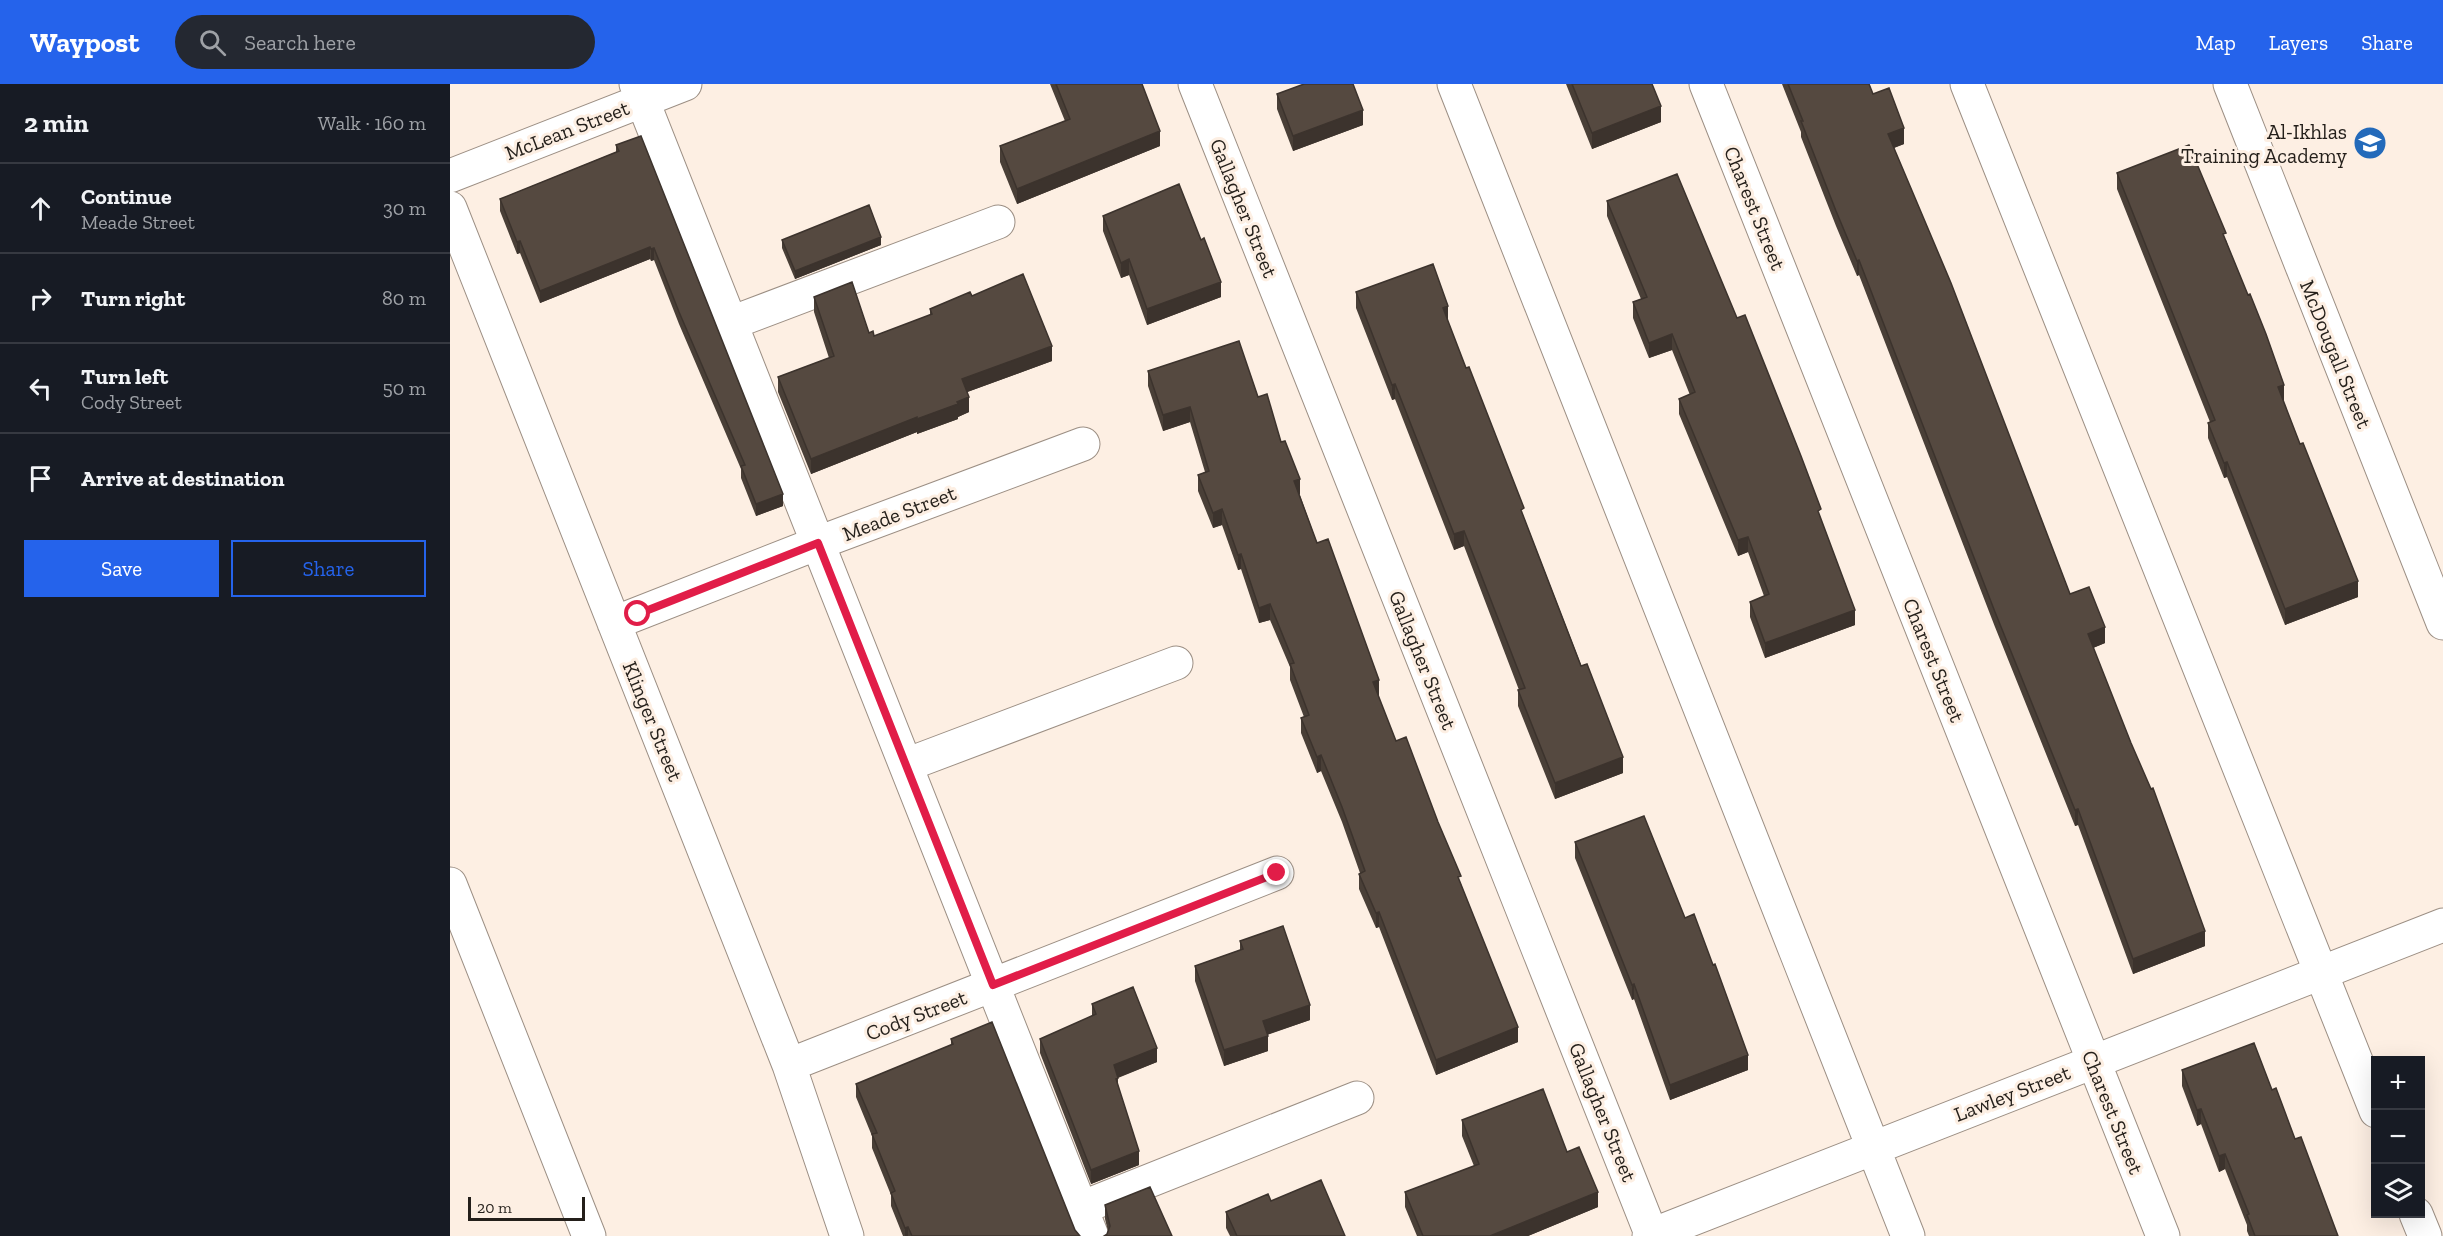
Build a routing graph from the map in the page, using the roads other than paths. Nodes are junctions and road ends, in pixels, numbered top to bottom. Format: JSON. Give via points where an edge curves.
{"nodes":[{"id":1,"x":685,"y":84,"type":"edge"},
{"id":2,"x":1195,"y":84,"type":"edge"},
{"id":3,"x":1454,"y":84,"type":"edge"},
{"id":4,"x":1706,"y":84,"type":"edge"},
{"id":5,"x":1967,"y":84,"type":"edge"},
{"id":6,"x":2229,"y":84,"type":"edge"},
{"id":7,"x":640,"y":92,"type":"edge"},
{"id":8,"x":450,"y":176,"type":"edge"},
{"id":9,"x":450,"y":208,"type":"edge"},
{"id":10,"x":998,"y":222,"type":"dead end"},
{"id":11,"x":731,"y":322,"type":"junction"},
{"id":12,"x":1083,"y":444,"type":"dead end"},
{"id":13,"x":818,"y":543,"type":"junction"},
{"id":14,"x":615,"y":623,"type":"junction"},
{"id":15,"x":2443,"y":623,"type":"edge"},
{"id":16,"x":1176,"y":663,"type":"dead end"},
{"id":17,"x":906,"y":765,"type":"junction"},
{"id":18,"x":1277,"y":873,"type":"dead end"},
{"id":19,"x":450,"y":884,"type":"edge"},
{"id":20,"x":2443,"y":925,"type":"edge"},
{"id":21,"x":2321,"y":973,"type":"junction"},
{"id":22,"x":993,"y":985,"type":"junction"},
{"id":23,"x":2093,"y":1061,"type":"junction"},
{"id":24,"x":789,"y":1065,"type":"junction"},
{"id":25,"x":1357,"y":1098,"type":"dead end"},
{"id":26,"x":2376,"y":1110,"type":"edge"},
{"id":27,"x":1873,"y":1147,"type":"junction"},
{"id":28,"x":2418,"y":1218,"type":"edge"},
{"id":29,"x":1087,"y":1222,"type":"edge"},
{"id":30,"x":589,"y":1236,"type":"edge"},
{"id":31,"x":848,"y":1236,"type":"edge"},
{"id":32,"x":1651,"y":1236,"type":"edge"},
{"id":33,"x":1908,"y":1236,"type":"edge"},
{"id":34,"x":2163,"y":1236,"type":"edge"},
{"id":35,"x":2425,"y":1236,"type":"edge"}],
"edges":[{"from":1,"to":7,"type":"street","name":"McLean Street"},
{"from":2,"to":32,"type":"street","name":"Gallagher Street"},
{"from":3,"to":27,"type":"street"},
{"from":4,"to":23,"type":"street","name":"Charest Street"},
{"from":5,"to":21,"type":"street"},
{"from":6,"to":15,"type":"street","name":"McDougall Street"},
{"from":7,"to":8,"type":"street","name":"McLean Street"},
{"from":7,"to":11,"type":"street"},
{"from":9,"to":14,"type":"street","name":"Klinger Street"},
{"from":10,"to":11,"type":"street"},
{"from":11,"to":13,"type":"street"},
{"from":12,"to":13,"type":"street","name":"Meade Street"},
{"from":13,"to":14,"type":"street","name":"Meade Street"},
{"from":13,"to":17,"type":"street"},
{"from":14,"to":24,"type":"street","name":"Klinger Street"},
{"from":16,"to":17,"type":"street"},
{"from":17,"to":22,"type":"street"},
{"from":18,"to":22,"type":"street","name":"Cody Street"},
{"from":19,"to":30,"type":"street"},
{"from":20,"to":21,"type":"street","name":"Lawley Street"},
{"from":21,"to":23,"type":"street","name":"Lawley Street"},
{"from":21,"to":26,"type":"street"},
{"from":22,"to":24,"type":"street","name":"Cody Street"},
{"from":22,"to":29,"type":"street"},
{"from":23,"to":27,"type":"street","name":"Lawley Street"},
{"from":23,"to":34,"type":"street","name":"Charest Street"},
{"from":24,"to":31,"type":"street","name":"Klinger Street"},
{"from":25,"to":29,"type":"street"},
{"from":27,"to":32,"type":"street","name":"Lawley Street"},
{"from":27,"to":33,"type":"street"},
{"from":28,"to":35,"type":"street"}]}
